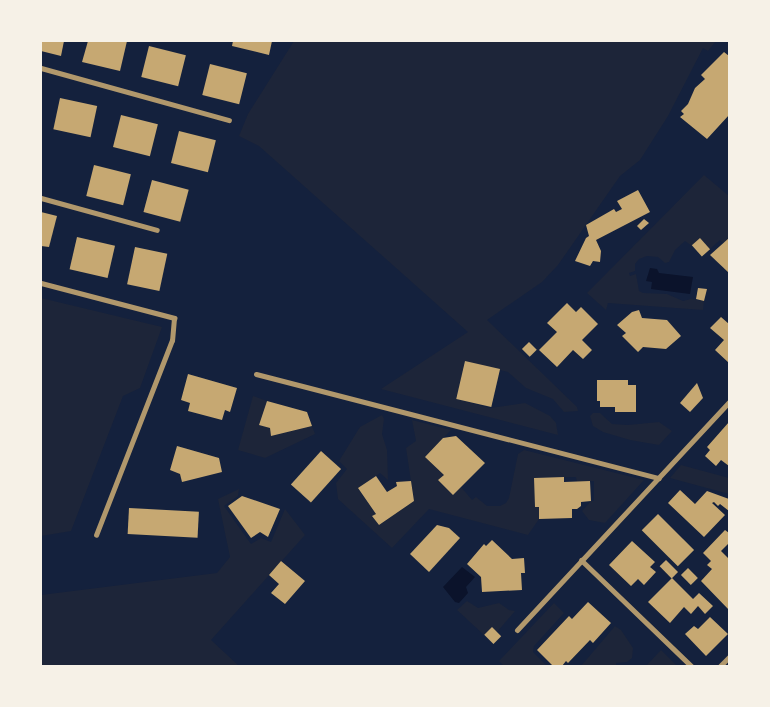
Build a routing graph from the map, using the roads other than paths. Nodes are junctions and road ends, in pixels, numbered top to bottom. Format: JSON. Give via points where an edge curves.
{"nodes":[{"id":1,"x":41,"y":68,"type":"edge"},
{"id":2,"x":229,"y":120,"type":"dead end"},
{"id":3,"x":41,"y":198,"type":"edge"},
{"id":4,"x":157,"y":230,"type":"dead end"},
{"id":5,"x":41,"y":283,"type":"edge"},
{"id":6,"x":256,"y":374,"type":"dead end"},
{"id":7,"x":729,"y":402,"type":"edge"},
{"id":8,"x":659,"y":478,"type":"junction"},
{"id":9,"x":96,"y":535,"type":"dead end"},
{"id":10,"x":581,"y":560,"type":"junction"},
{"id":11,"x":517,"y":630,"type":"dead end"},
{"id":12,"x":729,"y":657,"type":"edge"},
{"id":13,"x":691,"y":666,"type":"edge"},
{"id":14,"x":720,"y":666,"type":"edge"}],
"edges":[{"from":1,"to":2,"type":"street"},
{"from":3,"to":4,"type":"street"},
{"from":5,"to":9,"type":"street","via":[[174,318],[172,340]]},
{"from":6,"to":8,"type":"street"},
{"from":7,"to":8,"type":"street"},
{"from":8,"to":10,"type":"street"},
{"from":10,"to":11,"type":"street"},
{"from":10,"to":13,"type":"street"},
{"from":12,"to":14,"type":"street"}]}
